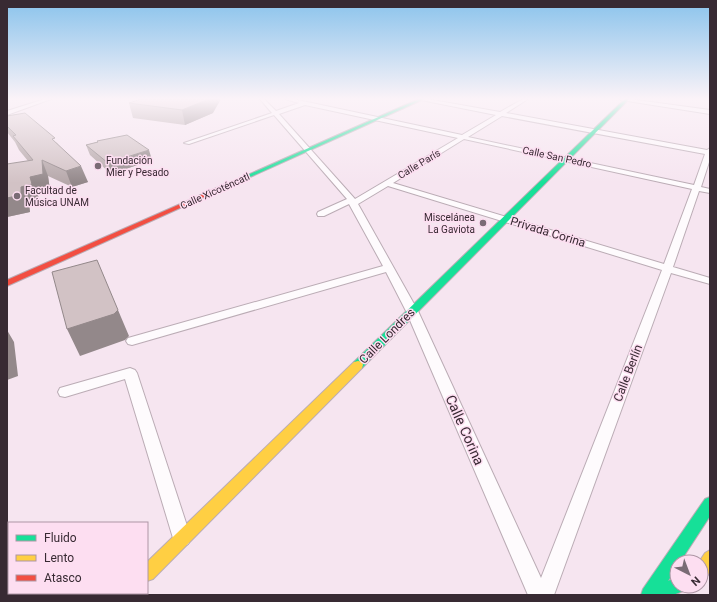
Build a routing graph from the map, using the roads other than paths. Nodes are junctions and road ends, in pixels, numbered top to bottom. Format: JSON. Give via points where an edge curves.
{"nodes":[{"id":1,"x":233,"y":127,"type":"edge"},
{"id":2,"x":287,"y":127,"type":"edge"},
{"id":3,"x":357,"y":127,"type":"edge"},
{"id":4,"x":419,"y":127,"type":"edge"},
{"id":5,"x":479,"y":127,"type":"edge"},
{"id":6,"x":569,"y":127,"type":"edge"},
{"id":7,"x":599,"y":127,"type":"edge"},
{"id":8,"x":594,"y":132,"type":"junction"},
{"id":9,"x":463,"y":137,"type":"junction"},
{"id":10,"x":187,"y":143,"type":"dead end"},
{"id":11,"x":308,"y":149,"type":"junction"},
{"id":12,"x":710,"y":152,"type":"edge"},
{"id":13,"x":567,"y":159,"type":"junction"},
{"id":14,"x":386,"y":184,"type":"junction"},
{"id":15,"x":696,"y":188,"type":"junction"},
{"id":16,"x":710,"y":191,"type":"edge"},
{"id":17,"x":352,"y":202,"type":"junction"},
{"id":18,"x":321,"y":214,"type":"dead end"},
{"id":19,"x":505,"y":220,"type":"junction"},
{"id":20,"x":668,"y":268,"type":"junction"},
{"id":21,"x":382,"y":269,"type":"junction"},
{"id":22,"x":710,"y":281,"type":"edge"},
{"id":23,"x":7,"y":283,"type":"edge"},
{"id":24,"x":412,"y":311,"type":"junction"},
{"id":25,"x":132,"y":341,"type":"dead end"},
{"id":26,"x":65,"y":392,"type":"dead end"},
{"id":27,"x":710,"y":504,"type":"edge"},
{"id":28,"x":182,"y":538,"type":"junction"},
{"id":29,"x":148,"y":572,"type":"edge"},
{"id":30,"x":669,"y":589,"type":"edge"},
{"id":31,"x":538,"y":595,"type":"edge"},
{"id":32,"x":544,"y":595,"type":"edge"},
{"id":33,"x":649,"y":595,"type":"edge"},
{"id":34,"x":655,"y":595,"type":"edge"}],
"edges":[{"from":1,"to":10,"type":"street"},
{"from":2,"to":11,"type":"street","name":"Calle Corina"},
{"from":3,"to":11,"type":"main road","name":"Calle Xicoténcatl"},
{"from":4,"to":9,"type":"street","name":"Calle San Pedro"},
{"from":5,"to":9,"type":"street","name":"Calle París"},
{"from":6,"to":8,"type":"street"},
{"from":7,"to":8,"type":"main road","name":"Calle Londres"},
{"from":8,"to":12,"type":"street"},
{"from":8,"to":13,"type":"main road","name":"Calle Londres"},
{"from":9,"to":13,"type":"street","name":"Calle San Pedro"},
{"from":9,"to":14,"type":"street","name":"Calle París"},
{"from":11,"to":17,"type":"street","name":"Calle Corina"},
{"from":11,"to":23,"type":"main road","name":"Calle Xicoténcatl"},
{"from":12,"to":15,"type":"street","name":"Calle Berlín"},
{"from":13,"to":15,"type":"street","name":"Calle San Pedro"},
{"from":13,"to":19,"type":"main road","name":"Calle Londres"},
{"from":14,"to":17,"type":"street","name":"Calle París"},
{"from":14,"to":19,"type":"street","name":"Privada Corina"},
{"from":15,"to":16,"type":"street","name":"Calle San Pedro"},
{"from":15,"to":20,"type":"street","name":"Calle Berlín"},
{"from":17,"to":18,"type":"street","name":"Calle París"},
{"from":17,"to":21,"type":"street","name":"Calle Corina"},
{"from":19,"to":20,"type":"street","name":"Privada Corina"},
{"from":19,"to":24,"type":"main road","name":"Calle Londres"},
{"from":20,"to":22,"type":"street","name":"Privada Corina"},
{"from":20,"to":32,"type":"street","name":"Calle Berlín"},
{"from":21,"to":24,"type":"street","name":"Calle Corina"},
{"from":21,"to":25,"type":"street"},
{"from":24,"to":28,"type":"main road","name":"Calle Londres"},
{"from":24,"to":31,"type":"street","name":"Calle Corina"},
{"from":26,"to":28,"type":"street","via":[[130,373]]},
{"from":27,"to":33,"type":"main road"},
{"from":28,"to":29,"type":"main road","name":"Calle Londres"},
{"from":30,"to":34,"type":"main road"}]}
